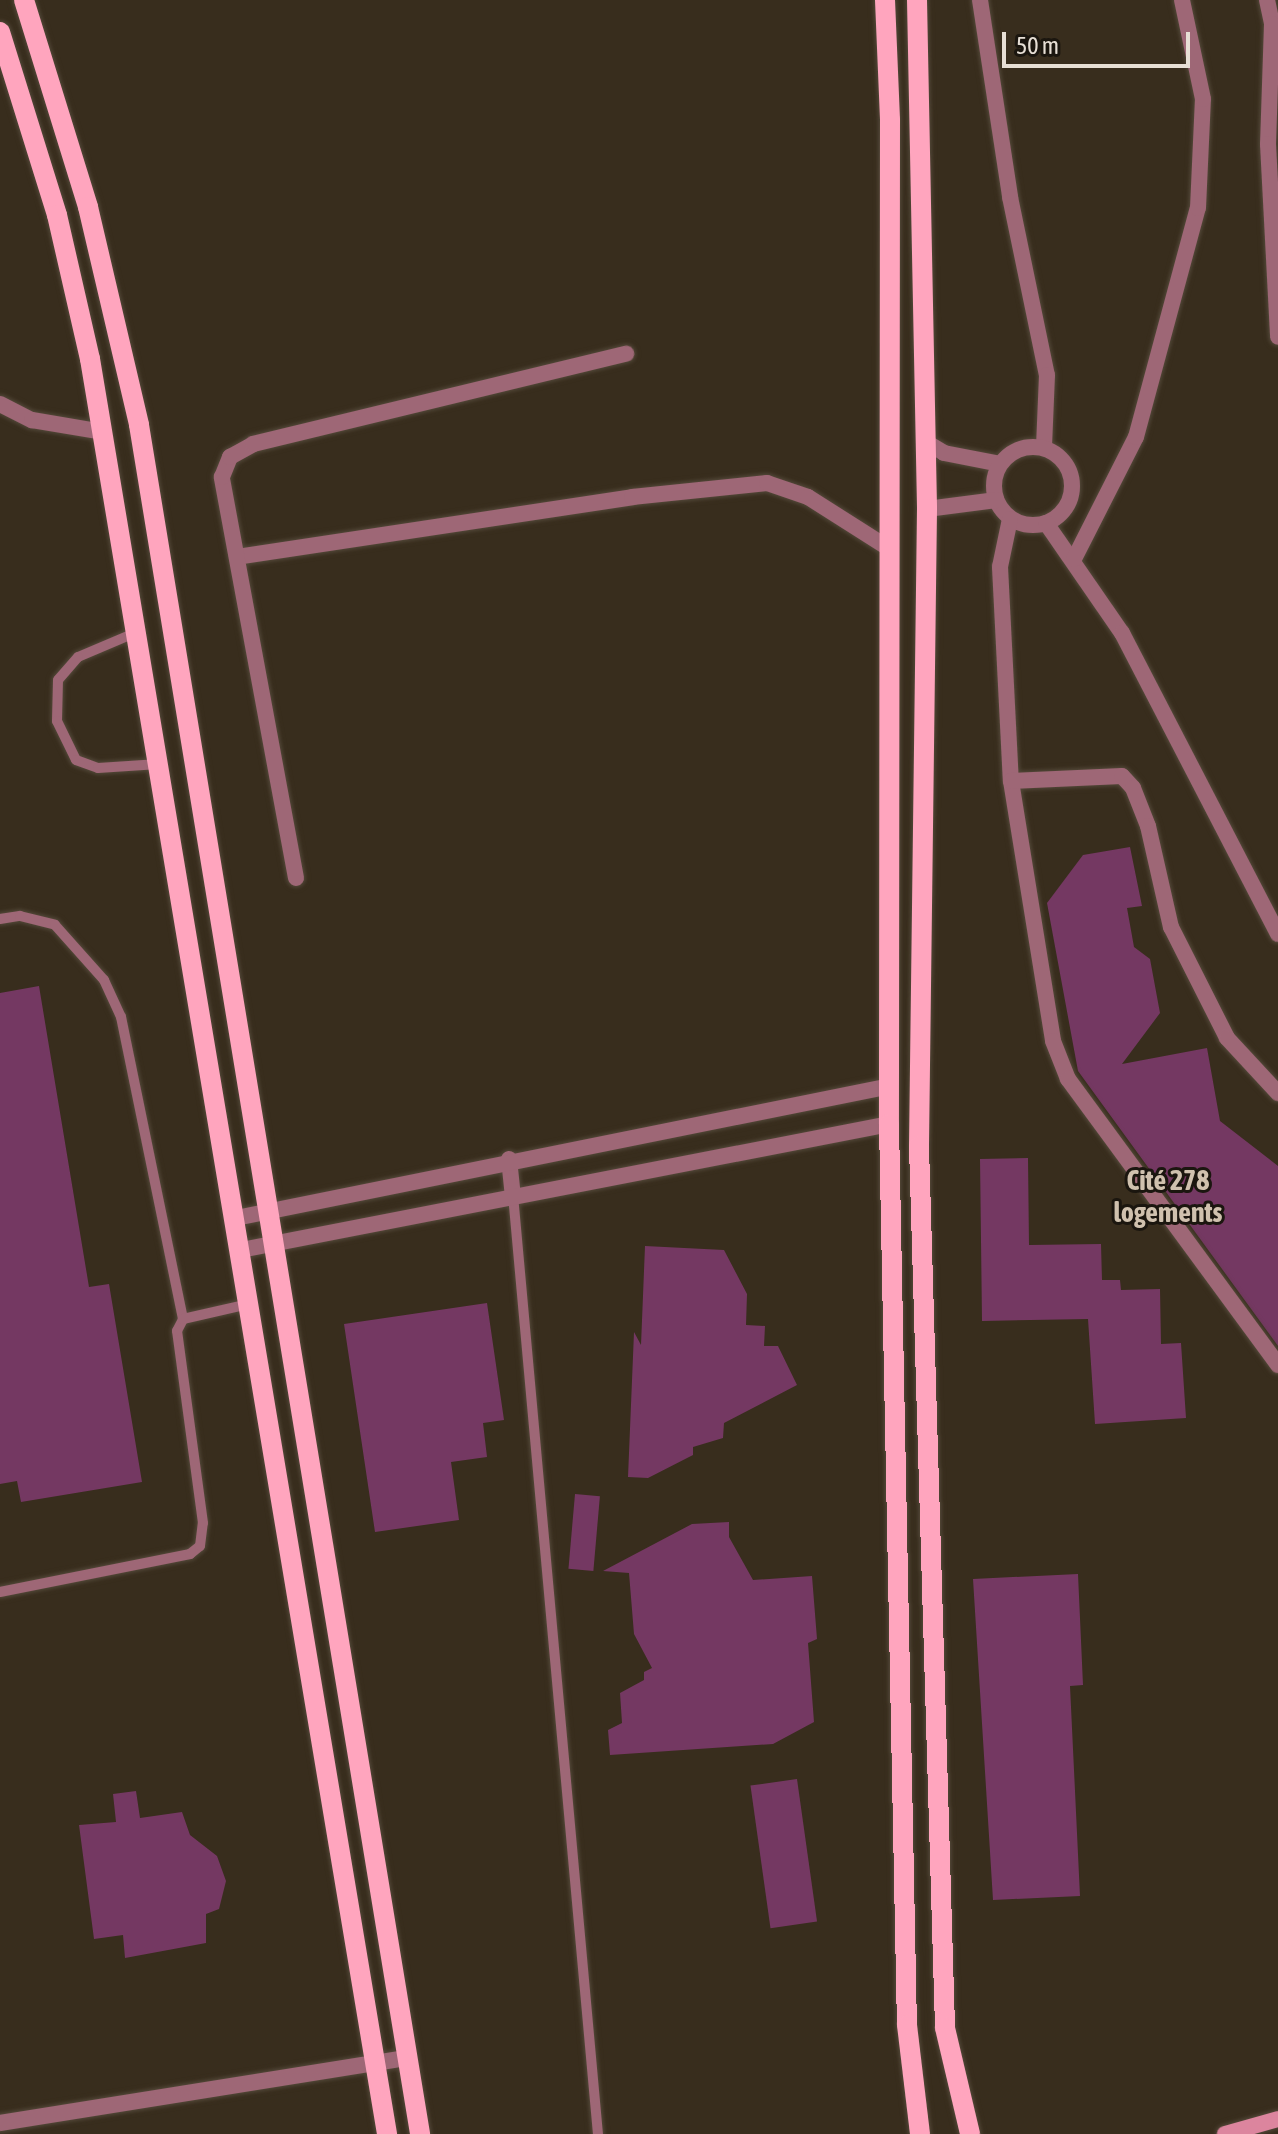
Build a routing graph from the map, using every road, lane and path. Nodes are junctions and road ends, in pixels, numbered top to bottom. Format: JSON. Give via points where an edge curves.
{"nodes":[{"id":1,"x":24,"y":0,"type":"edge"},
{"id":2,"x":885,"y":0,"type":"edge"},
{"id":3,"x":917,"y":0,"type":"edge"},
{"id":4,"x":980,"y":0,"type":"edge"},
{"id":5,"x":1182,"y":0,"type":"edge"},
{"id":6,"x":1267,"y":0,"type":"edge"},
{"id":7,"x":0,"y":32,"type":"edge"},
{"id":8,"x":1278,"y":337,"type":"edge"},
{"id":9,"x":626,"y":354,"type":"dead end"},
{"id":10,"x":0,"y":404,"type":"edge"},
{"id":11,"x":104,"y":432,"type":"junction"},
{"id":12,"x":926,"y":442,"type":"junction"},
{"id":13,"x":1044,"y":448,"type":"junction"},
{"id":14,"x":1000,"y":464,"type":"junction"},
{"id":15,"x":996,"y":500,"type":"junction"},
{"id":16,"x":927,"y":509,"type":"junction"},
{"id":17,"x":1010,"y":519,"type":"junction"},
{"id":18,"x":1046,"y":523,"type":"junction"},
{"id":19,"x":890,"y":549,"type":"junction"},
{"id":20,"x":237,"y":557,"type":"junction"},
{"id":21,"x":1074,"y":559,"type":"junction"},
{"id":22,"x":168,"y":595,"type":"junction"},
{"id":23,"x":132,"y":600,"type":"junction"},
{"id":24,"x":137,"y":632,"type":"junction"},
{"id":25,"x":159,"y":764,"type":"junction"},
{"id":26,"x":1011,"y":781,"type":"junction"},
{"id":27,"x":296,"y":878,"type":"dead end"},
{"id":28,"x":0,"y":919,"type":"edge"},
{"id":29,"x":1278,"y":934,"type":"edge"},
{"id":30,"x":890,"y":1086,"type":"junction"},
{"id":31,"x":1278,"y":1093,"type":"edge"},
{"id":32,"x":889,"y":1124,"type":"junction"},
{"id":33,"x":509,"y":1159,"type":"junction"},
{"id":34,"x":513,"y":1195,"type":"junction"},
{"id":35,"x":267,"y":1211,"type":"junction"},
{"id":36,"x":236,"y":1218,"type":"junction"},
{"id":37,"x":272,"y":1244,"type":"junction"},
{"id":38,"x":241,"y":1250,"type":"junction"},
{"id":39,"x":249,"y":1304,"type":"junction"},
{"id":40,"x":183,"y":1319,"type":"junction"},
{"id":41,"x":1278,"y":1365,"type":"edge"},
{"id":42,"x":0,"y":1592,"type":"edge"},
{"id":43,"x":345,"y":1685,"type":"junction"},
{"id":44,"x":310,"y":1691,"type":"junction"},
{"id":45,"x":406,"y":2058,"type":"junction"},
{"id":46,"x":373,"y":2064,"type":"junction"},
{"id":47,"x":1278,"y":2119,"type":"edge"},
{"id":48,"x":0,"y":2123,"type":"edge"},
{"id":49,"x":387,"y":2134,"type":"edge"},
{"id":50,"x":420,"y":2134,"type":"edge"},
{"id":51,"x":598,"y":2134,"type":"edge"},
{"id":52,"x":920,"y":2134,"type":"edge"},
{"id":53,"x":970,"y":2134,"type":"edge"},
{"id":54,"x":1225,"y":2134,"type":"edge"}],
"edges":[{"from":1,"to":22,"type":"main road","via":[[107,279]]},
{"from":2,"to":19,"type":"main road"},
{"from":3,"to":12,"type":"main road"},
{"from":4,"to":13,"type":"street","via":[[1010,197],[1047,375]]},
{"from":5,"to":21,"type":"street","via":[[1203,99],[1198,208],[1136,437]]},
{"from":6,"to":8,"type":"street","via":[[1272,24],[1268,144]]},
{"from":7,"to":11,"type":"main road","via":[[57,215]]},
{"from":9,"to":20,"type":"street","via":[[253,444],[230,457],[222,477]]},
{"from":10,"to":11,"type":"street","via":[[32,420]]},
{"from":11,"to":23,"type":"main road"},
{"from":12,"to":14,"type":"street","via":[[966,460]]},
{"from":12,"to":16,"type":"main road"},
{"from":13,"to":14,"type":"street","via":[[1019,449]]},
{"from":13,"to":18,"type":"street","via":[[1064,461],[1072,484],[1065,508]]},
{"from":14,"to":15,"type":"street"},
{"from":15,"to":16,"type":"street"},
{"from":15,"to":17,"type":"street"},
{"from":16,"to":53,"type":"main road","via":[[920,1162],[945,2028]]},
{"from":17,"to":18,"type":"street"},
{"from":17,"to":26,"type":"street","via":[[1000,567]]},
{"from":18,"to":21,"type":"street"},
{"from":19,"to":20,"type":"street","via":[[808,497],[767,483],[632,497]]},
{"from":19,"to":30,"type":"main road"},
{"from":20,"to":27,"type":"street"},
{"from":21,"to":29,"type":"street","via":[[1173,723]]},
{"from":22,"to":23,"type":"main road"},
{"from":22,"to":35,"type":"main road"},
{"from":23,"to":24,"type":"main road"},
{"from":24,"to":25,"type":"main road"},
{"from":24,"to":25,"type":"lane","via":[[78,657],[58,680],[57,721],[76,760],[98,768]]},
{"from":25,"to":36,"type":"main road"},
{"from":26,"to":31,"type":"street","via":[[1122,776],[1133,788],[1148,826],[1171,927],[1227,1038]]},
{"from":26,"to":41,"type":"street","via":[[1053,1041],[1068,1079]]},
{"from":28,"to":40,"type":"lane","via":[[20,916],[55,925],[83,952],[116,1004]]},
{"from":30,"to":32,"type":"main road"},
{"from":30,"to":33,"type":"street"},
{"from":32,"to":34,"type":"street"},
{"from":32,"to":52,"type":"main road","via":[[907,2025]]},
{"from":33,"to":34,"type":"street"},
{"from":33,"to":35,"type":"street"},
{"from":34,"to":37,"type":"street"},
{"from":34,"to":51,"type":"lane"},
{"from":35,"to":36,"type":"street"},
{"from":35,"to":37,"type":"main road"},
{"from":36,"to":38,"type":"main road"},
{"from":37,"to":38,"type":"street"},
{"from":37,"to":43,"type":"main road"},
{"from":38,"to":39,"type":"main road"},
{"from":39,"to":40,"type":"lane"},
{"from":39,"to":44,"type":"main road"},
{"from":40,"to":42,"type":"lane","via":[[177,1331],[203,1523],[200,1546],[190,1554]]},
{"from":43,"to":44,"type":"main road"},
{"from":43,"to":45,"type":"main road"},
{"from":44,"to":46,"type":"main road"},
{"from":45,"to":46,"type":"street"},
{"from":45,"to":50,"type":"main road"},
{"from":46,"to":48,"type":"street"},
{"from":46,"to":49,"type":"main road"},
{"from":47,"to":54,"type":"main road"}]}
